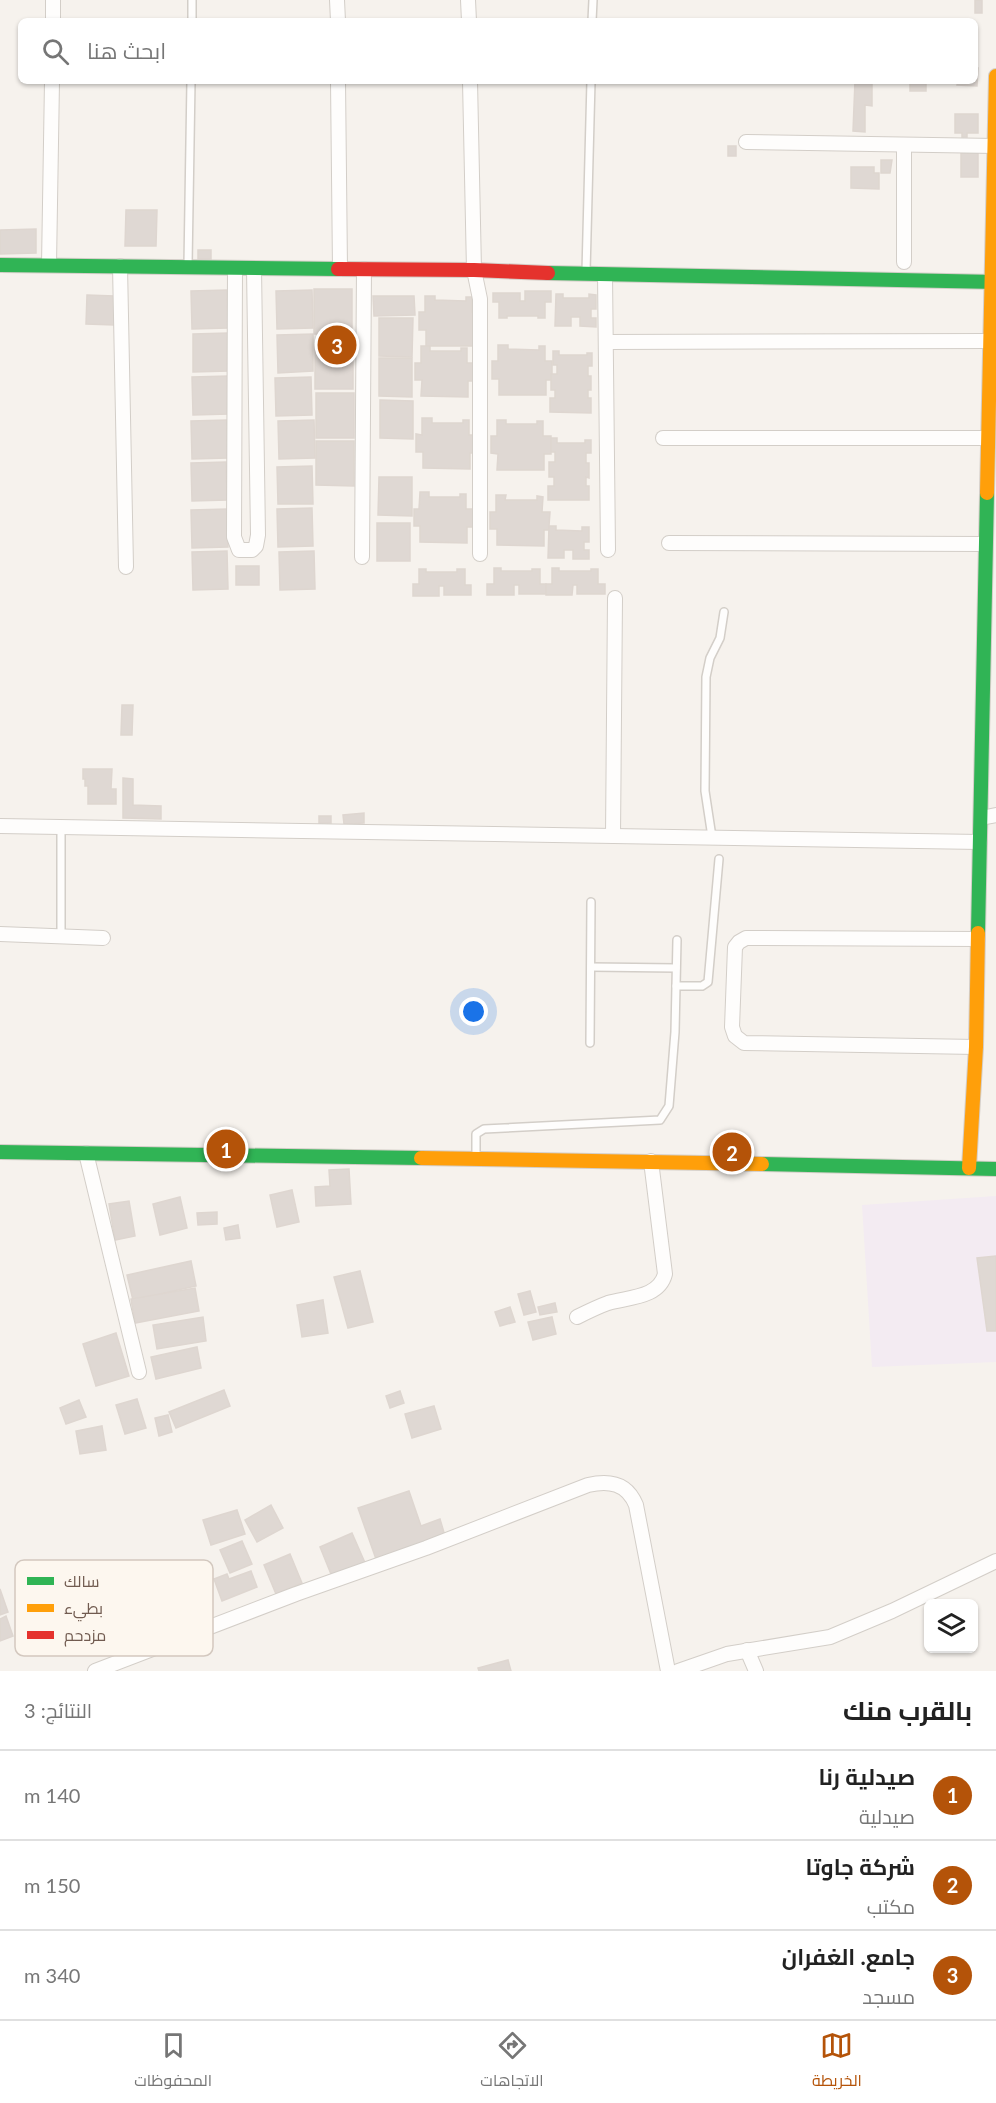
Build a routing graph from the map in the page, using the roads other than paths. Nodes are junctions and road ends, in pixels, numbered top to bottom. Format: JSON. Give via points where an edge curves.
{"nodes":[{"id":1,"x":53,"y":0,"type":"edge"},
{"id":2,"x":192,"y":0,"type":"edge"},
{"id":3,"x":337,"y":0,"type":"edge"},
{"id":4,"x":468,"y":0,"type":"edge"},
{"id":5,"x":593,"y":0,"type":"edge"},
{"id":6,"x":53,"y":18,"type":"edge"},
{"id":7,"x":192,"y":18,"type":"edge"},
{"id":8,"x":338,"y":18,"type":"edge"},
{"id":9,"x":469,"y":18,"type":"edge"},
{"id":10,"x":592,"y":18,"type":"edge"},
{"id":11,"x":996,"y":76,"type":"edge"},
{"id":12,"x":52,"y":84,"type":"edge"},
{"id":13,"x":191,"y":84,"type":"edge"},
{"id":14,"x":338,"y":84,"type":"edge"},
{"id":15,"x":470,"y":84,"type":"edge"},
{"id":16,"x":591,"y":84,"type":"edge"},
{"id":17,"x":746,"y":142,"type":"dead end"},
{"id":18,"x":904,"y":145,"type":"junction"},
{"id":19,"x":995,"y":146,"type":"edge"},
{"id":20,"x":904,"y":262,"type":"dead end"},
{"id":21,"x":0,"y":265,"type":"edge"},
{"id":22,"x":50,"y":265,"type":"junction"},
{"id":23,"x":120,"y":266,"type":"junction"},
{"id":24,"x":188,"y":267,"type":"junction"},
{"id":25,"x":235,"y":268,"type":"junction"},
{"id":26,"x":254,"y":269,"type":"junction"},
{"id":27,"x":340,"y":269,"type":"junction"},
{"id":28,"x":364,"y":269,"type":"junction"},
{"id":29,"x":474,"y":270,"type":"junction"},
{"id":30,"x":586,"y":274,"type":"junction"},
{"id":31,"x":605,"y":275,"type":"junction"},
{"id":32,"x":994,"y":282,"type":"edge"},
{"id":33,"x":990,"y":341,"type":"junction"},
{"id":34,"x":606,"y":342,"type":"junction"},
{"id":35,"x":663,"y":438,"type":"dead end"},
{"id":36,"x":988,"y":438,"type":"junction"},
{"id":37,"x":669,"y":543,"type":"dead end"},
{"id":38,"x":985,"y":544,"type":"junction"},
{"id":39,"x":608,"y":550,"type":"dead end"},
{"id":40,"x":480,"y":554,"type":"dead end"},
{"id":41,"x":362,"y":557,"type":"dead end"},
{"id":42,"x":126,"y":567,"type":"dead end"},
{"id":43,"x":615,"y":598,"type":"dead end"},
{"id":44,"x":724,"y":612,"type":"dead end"},
{"id":45,"x":996,"y":815,"type":"edge"},
{"id":46,"x":981,"y":818,"type":"junction"},
{"id":47,"x":0,"y":826,"type":"edge"},
{"id":48,"x":61,"y":827,"type":"junction"},
{"id":49,"x":613,"y":836,"type":"junction"},
{"id":50,"x":712,"y":837,"type":"junction"},
{"id":51,"x":980,"y":842,"type":"junction"},
{"id":52,"x":719,"y":859,"type":"dead end"},
{"id":53,"x":591,"y":902,"type":"dead end"},
{"id":54,"x":0,"y":934,"type":"edge"},
{"id":55,"x":61,"y":937,"type":"junction"},
{"id":56,"x":103,"y":938,"type":"dead end"},
{"id":57,"x":978,"y":939,"type":"junction"},
{"id":58,"x":677,"y":940,"type":"dead end"},
{"id":59,"x":591,"y":967,"type":"junction"},
{"id":60,"x":676,"y":968,"type":"junction"},
{"id":61,"x":676,"y":986,"type":"junction"},
{"id":62,"x":590,"y":1043,"type":"dead end"},
{"id":63,"x":976,"y":1047,"type":"junction"},
{"id":64,"x":0,"y":1152,"type":"edge"},
{"id":65,"x":86,"y":1153,"type":"junction"},
{"id":66,"x":476,"y":1159,"type":"junction"},
{"id":67,"x":651,"y":1161,"type":"junction"},
{"id":68,"x":969,"y":1168,"type":"junction"},
{"id":69,"x":996,"y":1169,"type":"edge"},
{"id":70,"x":577,"y":1317,"type":"dead end"},
{"id":71,"x":139,"y":1372,"type":"dead end"},
{"id":72,"x":996,"y":1561,"type":"edge"},
{"id":73,"x":213,"y":1626,"type":"edge"},
{"id":74,"x":747,"y":1650,"type":"junction"},
{"id":75,"x":134,"y":1656,"type":"edge"},
{"id":76,"x":95,"y":1671,"type":"edge"},
{"id":77,"x":668,"y":1671,"type":"edge"},
{"id":78,"x":678,"y":1671,"type":"edge"},
{"id":79,"x":756,"y":1671,"type":"edge"}],
"edges":[{"from":1,"to":6,"type":"street"},
{"from":2,"to":7,"type":"lane"},
{"from":3,"to":8,"type":"street"},
{"from":4,"to":9,"type":"street"},
{"from":5,"to":10,"type":"lane"},
{"from":11,"to":19,"type":"street"},
{"from":12,"to":22,"type":"street"},
{"from":13,"to":24,"type":"lane"},
{"from":14,"to":27,"type":"street"},
{"from":15,"to":29,"type":"street"},
{"from":16,"to":30,"type":"lane"},
{"from":17,"to":18,"type":"street"},
{"from":18,"to":19,"type":"street"},
{"from":18,"to":20,"type":"street"},
{"from":19,"to":32,"type":"street"},
{"from":21,"to":22,"type":"street"},
{"from":22,"to":23,"type":"street"},
{"from":23,"to":24,"type":"street"},
{"from":23,"to":42,"type":"street"},
{"from":24,"to":25,"type":"street"},
{"from":25,"to":26,"type":"street"},
{"from":25,"to":26,"type":"street","via":[[234,537],[239,550],[252,550],[258,535]]},
{"from":26,"to":27,"type":"street"},
{"from":27,"to":28,"type":"street"},
{"from":28,"to":29,"type":"street"},
{"from":28,"to":41,"type":"street"},
{"from":29,"to":30,"type":"street"},
{"from":29,"to":40,"type":"street","via":[[480,299]]},
{"from":30,"to":31,"type":"street"},
{"from":31,"to":32,"type":"street"},
{"from":31,"to":34,"type":"street"},
{"from":32,"to":33,"type":"street"},
{"from":33,"to":34,"type":"street"},
{"from":33,"to":36,"type":"street"},
{"from":34,"to":39,"type":"street"},
{"from":35,"to":36,"type":"street"},
{"from":36,"to":38,"type":"street"},
{"from":37,"to":38,"type":"street"},
{"from":38,"to":46,"type":"street"},
{"from":43,"to":49,"type":"street"},
{"from":44,"to":50,"type":"lane","via":[[720,638],[706,677],[705,791]]},
{"from":45,"to":46,"type":"street"},
{"from":46,"to":51,"type":"street"},
{"from":47,"to":48,"type":"street"},
{"from":48,"to":49,"type":"street"},
{"from":48,"to":55,"type":"lane"},
{"from":49,"to":50,"type":"street"},
{"from":50,"to":51,"type":"street"},
{"from":51,"to":57,"type":"street"},
{"from":52,"to":61,"type":"lane","via":[[708,982],[702,986]]},
{"from":53,"to":59,"type":"lane"},
{"from":54,"to":55,"type":"street"},
{"from":55,"to":56,"type":"street"},
{"from":57,"to":63,"type":"street"},
{"from":57,"to":63,"type":"street","via":[[746,938],[735,947],[732,1027],[735,1036],[744,1042]]},
{"from":58,"to":60,"type":"lane"},
{"from":59,"to":60,"type":"lane"},
{"from":59,"to":62,"type":"lane"},
{"from":60,"to":61,"type":"lane"},
{"from":61,"to":66,"type":"lane","via":[[669,1106],[660,1120],[484,1129],[476,1134]]},
{"from":63,"to":68,"type":"street"},
{"from":64,"to":65,"type":"street"},
{"from":65,"to":66,"type":"street"},
{"from":65,"to":71,"type":"street"},
{"from":66,"to":67,"type":"street"},
{"from":67,"to":68,"type":"street"},
{"from":67,"to":70,"type":"street","via":[[663,1281],[648,1293],[608,1303]]},
{"from":68,"to":69,"type":"street"},
{"from":72,"to":74,"type":"street","via":[[830,1637]]},
{"from":73,"to":77,"type":"street","via":[[588,1485],[612,1483],[632,1494],[636,1505]]},
{"from":74,"to":78,"type":"street"},
{"from":74,"to":79,"type":"street"},
{"from":75,"to":76,"type":"street"}]}
